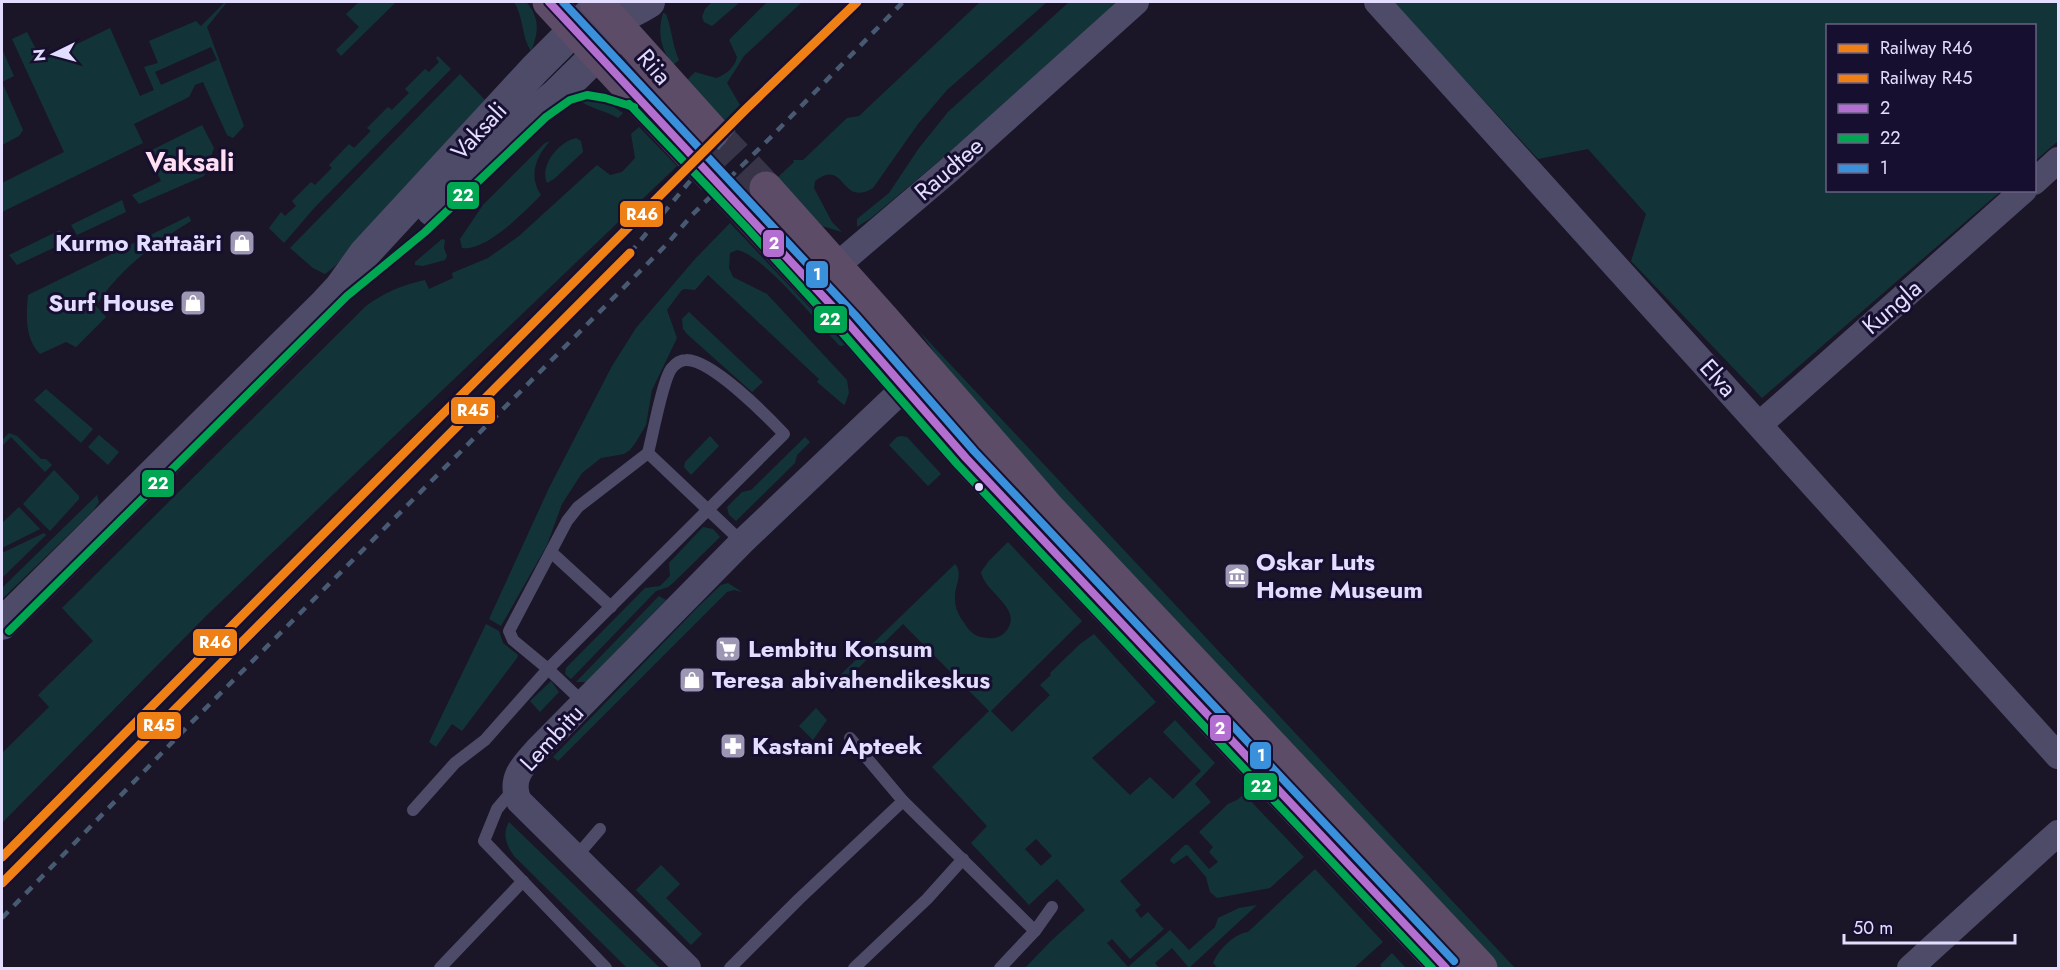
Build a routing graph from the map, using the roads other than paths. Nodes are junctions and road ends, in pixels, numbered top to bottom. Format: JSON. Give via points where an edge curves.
{"nodes":[{"id":1,"x":541,"y":2,"type":"edge"},
{"id":2,"x":549,"y":2,"type":"edge"},
{"id":3,"x":650,"y":2,"type":"edge"},
{"id":4,"x":1136,"y":2,"type":"edge"},
{"id":5,"x":1377,"y":2,"type":"edge"},
{"id":6,"x":596,"y":23,"type":"edge"},
{"id":7,"x":541,"y":64,"type":"junction"},
{"id":8,"x":660,"y":74,"type":"junction"},
{"id":9,"x":557,"y":94,"type":"junction"},
{"id":10,"x":637,"y":97,"type":"junction"},
{"id":11,"x":702,"y":135,"type":"junction"},
{"id":12,"x":2058,"y":160,"type":"edge"},
{"id":13,"x":2036,"y":180,"type":"edge"},
{"id":14,"x":2022,"y":192,"type":"edge"},
{"id":15,"x":835,"y":266,"type":"junction"},
{"id":16,"x":340,"y":288,"type":"junction"},
{"id":17,"x":915,"y":378,"type":"junction"},
{"id":18,"x":1760,"y":424,"type":"junction"},
{"id":19,"x":648,"y":453,"type":"junction"},
{"id":20,"x":706,"y":510,"type":"junction"},
{"id":21,"x":742,"y":542,"type":"junction"},
{"id":22,"x":551,"y":552,"type":"junction"},
{"id":23,"x":611,"y":607,"type":"junction"},
{"id":24,"x":2,"y":624,"type":"edge"},
{"id":25,"x":548,"y":669,"type":"junction"},
{"id":26,"x":584,"y":703,"type":"junction"},
{"id":27,"x":850,"y":738,"type":"dead end"},
{"id":28,"x":2058,"y":756,"type":"edge"},
{"id":29,"x":514,"y":789,"type":"junction"},
{"id":30,"x":903,"y":801,"type":"junction"},
{"id":31,"x":413,"y":810,"type":"dead end"},
{"id":32,"x":600,"y":830,"type":"dead end"},
{"id":33,"x":2058,"y":833,"type":"edge"},
{"id":34,"x":576,"y":858,"type":"junction"},
{"id":35,"x":963,"y":859,"type":"junction"},
{"id":36,"x":523,"y":881,"type":"junction"},
{"id":37,"x":1052,"y":907,"type":"dead end"},
{"id":38,"x":1035,"y":931,"type":"junction"},
{"id":39,"x":440,"y":969,"type":"edge"},
{"id":40,"x":606,"y":969,"type":"edge"},
{"id":41,"x":688,"y":969,"type":"edge"},
{"id":42,"x":730,"y":969,"type":"edge"},
{"id":43,"x":854,"y":969,"type":"edge"},
{"id":44,"x":1000,"y":969,"type":"edge"},
{"id":45,"x":1446,"y":969,"type":"edge"},
{"id":46,"x":1481,"y":969,"type":"edge"},
{"id":47,"x":1910,"y":969,"type":"edge"}],
"edges":[{"from":1,"to":7,"type":"street","via":[[548,20],[547,52]]},
{"from":2,"to":6,"type":"highway","name":"Riia"},
{"from":3,"to":6,"type":"street","via":[[631,13]]},
{"from":3,"to":8,"type":"street","via":[[649,43]]},
{"from":4,"to":15,"type":"street","name":"Raudtee"},
{"from":5,"to":18,"type":"street","name":"Elva"},
{"from":6,"to":7,"type":"street","name":"Vaksali"},
{"from":6,"to":8,"type":"highway","name":"Riia"},
{"from":6,"to":9,"type":"street","name":"Vaksali"},
{"from":6,"to":10,"type":"highway","name":"Riia"},
{"from":6,"to":11,"type":"street"},
{"from":7,"to":16,"type":"street","name":"Vaksali","via":[[365,254]]},
{"from":8,"to":11,"type":"highway","name":"Riia"},
{"from":9,"to":10,"type":"street","via":[[591,84]]},
{"from":9,"to":16,"type":"street","name":"Vaksali","via":[[371,265]]},
{"from":10,"to":11,"type":"highway","name":"Riia"},
{"from":12,"to":13,"type":"street"},
{"from":14,"to":18,"type":"street","name":"Kungla"},
{"from":15,"to":17,"type":"highway"},
{"from":15,"to":17,"type":"highway","via":[[754,206]]},
{"from":16,"to":24,"type":"street","name":"Vaksali"},
{"from":17,"to":21,"type":"street","name":"Lembitu"},
{"from":17,"to":45,"type":"highway","via":[[966,458]]},
{"from":17,"to":46,"type":"highway","via":[[1048,509]]},
{"from":18,"to":28,"type":"street","name":"Elva"},
{"from":19,"to":20,"type":"lane"},
{"from":19,"to":20,"type":"lane","via":[[667,378],[677,363],[685,360],[706,366],[751,400],[784,434]]},
{"from":19,"to":22,"type":"lane","via":[[578,507]]},
{"from":20,"to":21,"type":"lane"},
{"from":20,"to":23,"type":"lane"},
{"from":21,"to":26,"type":"street","name":"Lembitu"},
{"from":22,"to":23,"type":"lane"},
{"from":22,"to":25,"type":"lane","via":[[509,631],[513,640]]},
{"from":23,"to":25,"type":"lane"},
{"from":25,"to":26,"type":"lane"},
{"from":25,"to":31,"type":"lane","via":[[485,740],[455,763]]},
{"from":26,"to":29,"type":"street","name":"Lembitu","via":[[527,761],[517,775]]},
{"from":27,"to":30,"type":"lane"},
{"from":29,"to":34,"type":"street","name":"Lembitu","via":[[519,801]]},
{"from":29,"to":36,"type":"lane","via":[[497,809],[484,841]]},
{"from":30,"to":35,"type":"lane"},
{"from":30,"to":42,"type":"lane"},
{"from":32,"to":34,"type":"lane"},
{"from":33,"to":47,"type":"street"},
{"from":34,"to":41,"type":"street","name":"Lembitu"},
{"from":35,"to":38,"type":"lane"},
{"from":35,"to":43,"type":"lane"},
{"from":36,"to":39,"type":"lane"},
{"from":36,"to":40,"type":"lane"},
{"from":37,"to":38,"type":"lane"},
{"from":38,"to":44,"type":"lane"}]}
